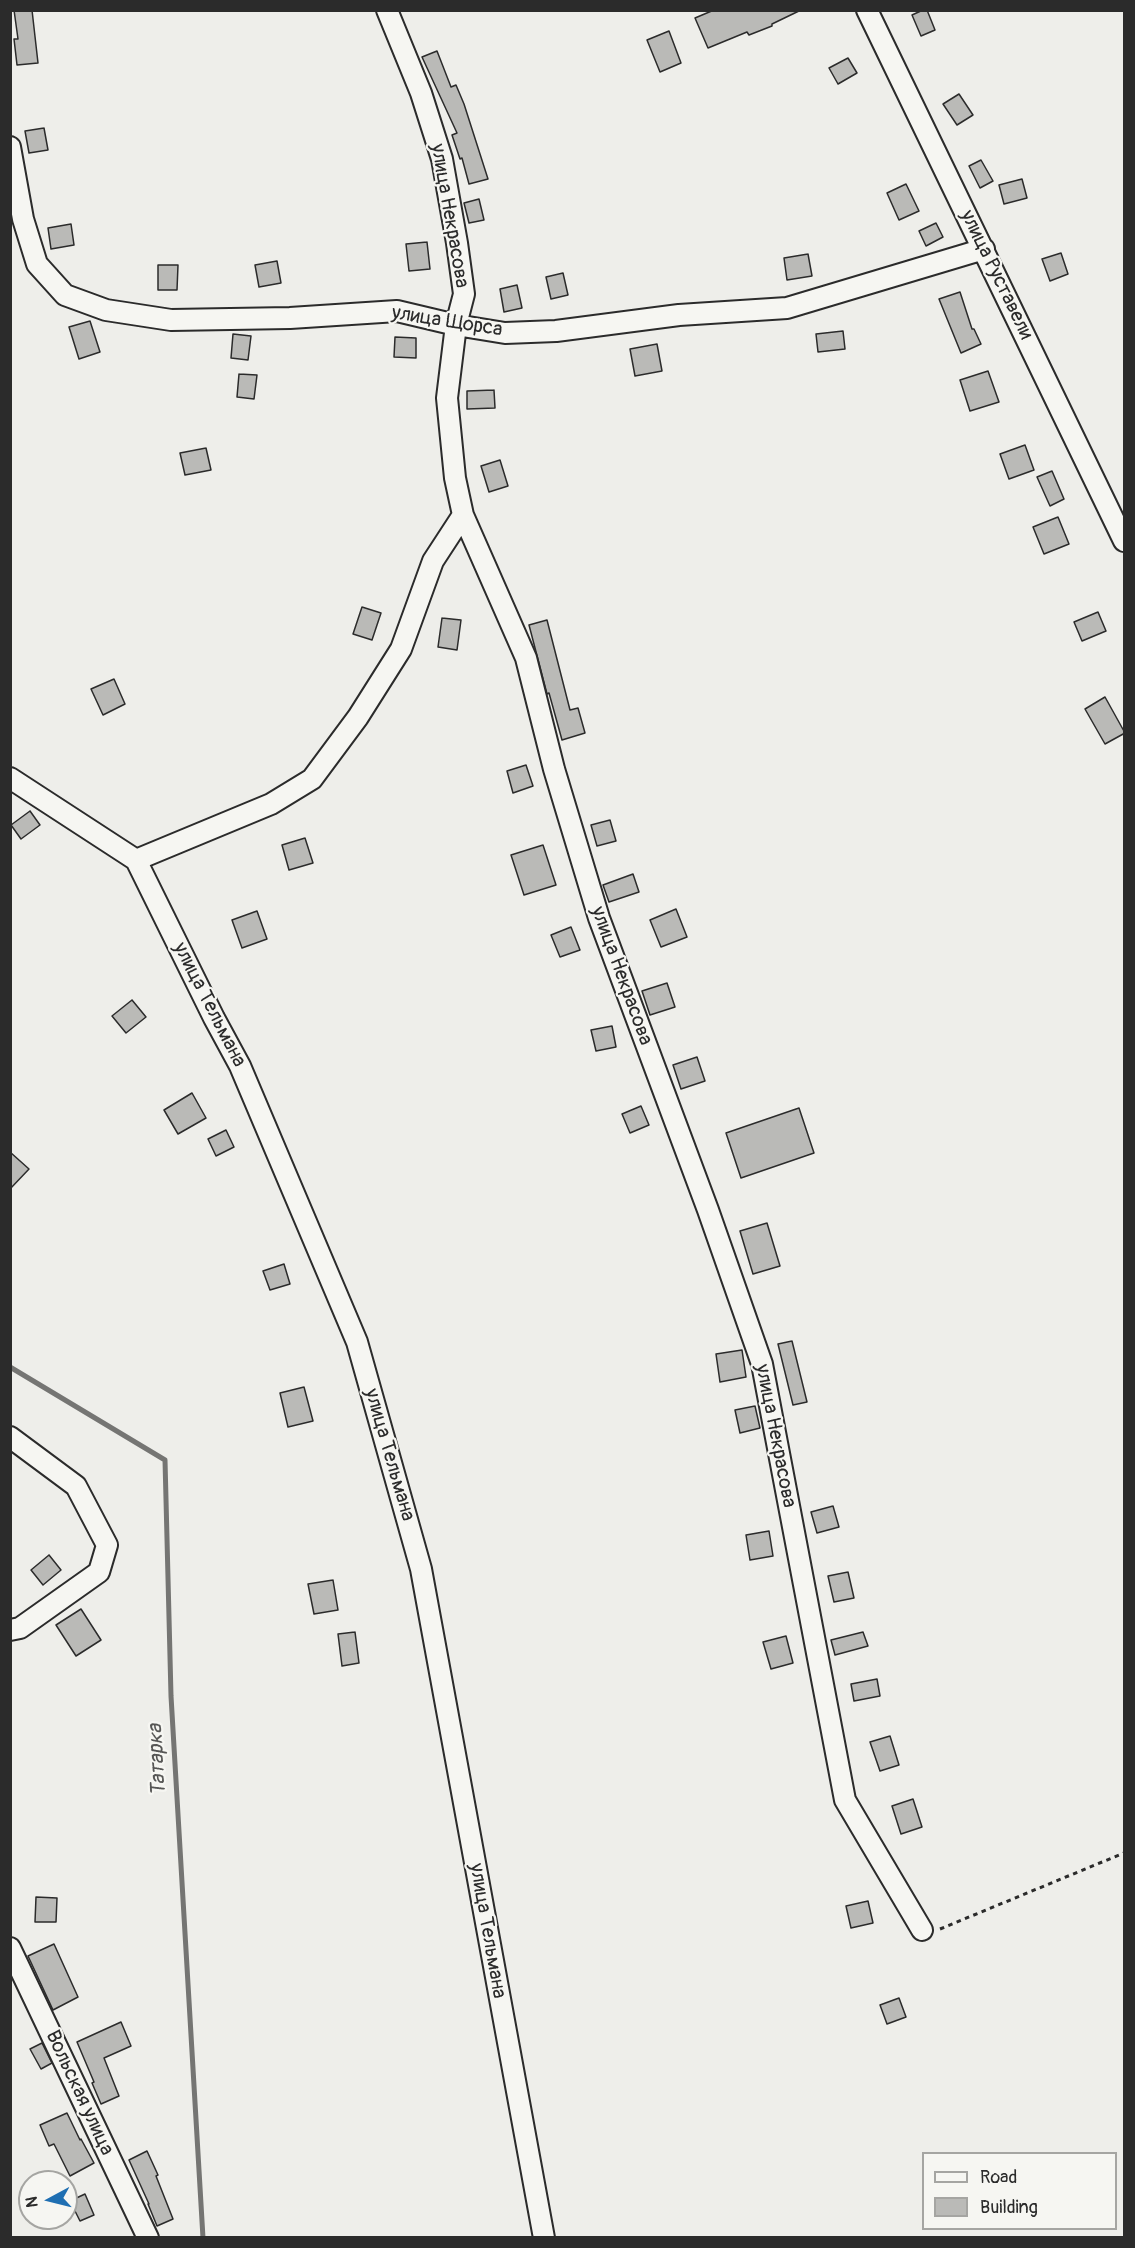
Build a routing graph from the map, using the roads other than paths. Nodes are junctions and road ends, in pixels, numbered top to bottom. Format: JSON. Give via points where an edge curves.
{"nodes":[{"id":1,"x":387,"y":10,"type":"edge"},
{"id":2,"x":867,"y":10,"type":"edge"},
{"id":3,"x":10,"y":147,"type":"edge"},
{"id":4,"x":984,"y":249,"type":"junction"},
{"id":5,"x":456,"y":325,"type":"junction"},
{"id":6,"x":463,"y":515,"type":"junction"},
{"id":7,"x":1125,"y":541,"type":"edge"},
{"id":8,"x":10,"y":778,"type":"edge"},
{"id":9,"x":136,"y":860,"type":"junction"},
{"id":10,"x":10,"y":1437,"type":"edge"},
{"id":11,"x":10,"y":1630,"type":"edge"},
{"id":12,"x":922,"y":1930,"type":"road end"},
{"id":13,"x":10,"y":1948,"type":"edge"},
{"id":14,"x":148,"y":2238,"type":"edge"},
{"id":15,"x":544,"y":2238,"type":"edge"}],
"edges":[{"from":1,"to":5,"type":"street","name":"улица Некрасова","via":[[421,93],[442,159],[464,294]]},
{"from":2,"to":4,"type":"street","name":"улица Руставели"},
{"from":3,"to":5,"type":"street","name":"улица Щорса","via":[[23,219],[37,264],[65,295],[106,310],[171,320],[397,311]]},
{"from":4,"to":5,"type":"street","name":"улица Щорса","via":[[787,308],[679,315],[556,331],[505,333]]},
{"from":4,"to":7,"type":"street","name":"улица Руставели"},
{"from":5,"to":6,"type":"street","name":"улица Некрасова","via":[[447,398]]},
{"from":6,"to":9,"type":"street","via":[[433,561],[401,649],[312,779],[271,804]]},
{"from":6,"to":12,"type":"street","name":"улица Некрасова","via":[[526,658],[554,769],[599,918],[762,1364],[845,1800]]},
{"from":8,"to":9,"type":"street"},
{"from":9,"to":15,"type":"street","name":"улица Тельмана","via":[[240,1066],[357,1342],[421,1569]]},
{"from":10,"to":11,"type":"street","via":[[76,1486],[107,1545],[99,1572],[20,1628]]},
{"from":13,"to":14,"type":"street","name":"Вольская улица"}]}
